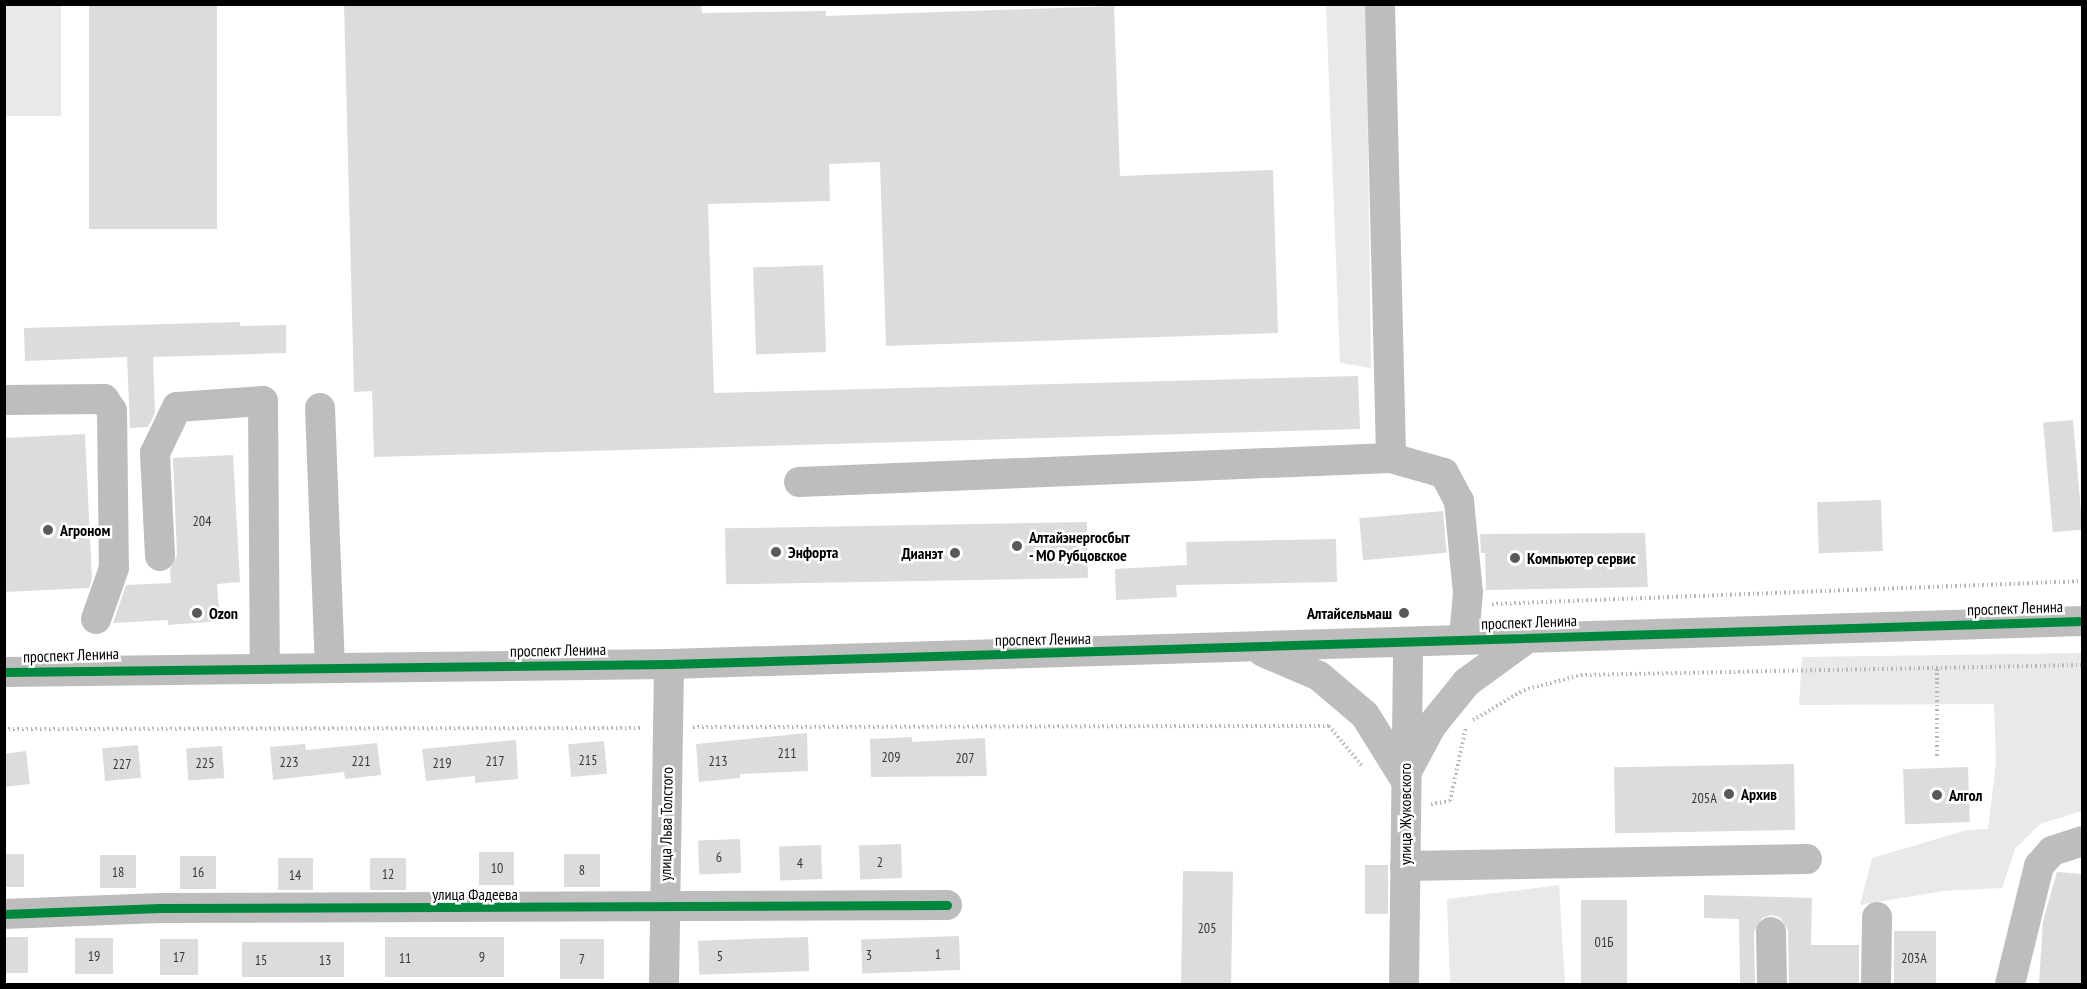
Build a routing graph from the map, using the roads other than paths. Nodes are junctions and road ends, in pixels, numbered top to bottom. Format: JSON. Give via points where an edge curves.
{"nodes":[{"id":1,"x":1380,"y":4,"type":"edge"},
{"id":2,"x":4,"y":400,"type":"edge"},
{"id":3,"x":320,"y":408,"type":"dead end"},
{"id":4,"x":1391,"y":458,"type":"junction"},
{"id":5,"x":800,"y":483,"type":"dead end"},
{"id":6,"x":160,"y":556,"type":"dead end"},
{"id":7,"x":96,"y":619,"type":"dead end"},
{"id":8,"x":2082,"y":621,"type":"edge"},
{"id":9,"x":1530,"y":637,"type":"junction"},
{"id":10,"x":1464,"y":639,"type":"junction"},
{"id":11,"x":1408,"y":643,"type":"junction"},
{"id":12,"x":1255,"y":649,"type":"junction"},
{"id":13,"x":669,"y":664,"type":"junction"},
{"id":14,"x":330,"y":668,"type":"junction"},
{"id":15,"x":264,"y":669,"type":"junction"},
{"id":16,"x":4,"y":672,"type":"edge"},
{"id":17,"x":1405,"y":792,"type":"junction"},
{"id":18,"x":2082,"y":842,"type":"edge"},
{"id":19,"x":1808,"y":859,"type":"dead end"},
{"id":20,"x":1405,"y":866,"type":"junction"},
{"id":21,"x":946,"y":905,"type":"dead end"},
{"id":22,"x":664,"y":909,"type":"junction"},
{"id":23,"x":4,"y":914,"type":"edge"},
{"id":24,"x":1877,"y":917,"type":"dead end"},
{"id":25,"x":1771,"y":932,"type":"dead end"},
{"id":26,"x":664,"y":984,"type":"edge"},
{"id":27,"x":1404,"y":984,"type":"edge"},
{"id":28,"x":1772,"y":984,"type":"edge"},
{"id":29,"x":1876,"y":984,"type":"edge"},
{"id":30,"x":2010,"y":984,"type":"edge"}],
"edges":[{"from":1,"to":4,"type":"street"},
{"from":2,"to":7,"type":"street","via":[[104,399],[112,411],[114,568]]},
{"from":3,"to":14,"type":"street"},
{"from":4,"to":5,"type":"street"},
{"from":4,"to":10,"type":"street","via":[[1444,472],[1459,501],[1466,545]]},
{"from":6,"to":15,"type":"street","via":[[155,453],[177,407],[263,401]]},
{"from":8,"to":9,"type":"street","name":"проспект Ленина"},
{"from":9,"to":10,"type":"street","name":"проспект Ленина"},
{"from":9,"to":17,"type":"street","via":[[1467,682],[1432,725]]},
{"from":10,"to":11,"type":"street","name":"проспект Ленина"},
{"from":11,"to":12,"type":"street","name":"проспект Ленина"},
{"from":11,"to":17,"type":"street","name":"улица Жуковского"},
{"from":12,"to":13,"type":"street","name":"проспект Ленина"},
{"from":12,"to":17,"type":"street","via":[[1318,676],[1365,715]]},
{"from":13,"to":14,"type":"street","name":"проспект Ленина"},
{"from":13,"to":22,"type":"street","name":"улица Льва Толстого"},
{"from":14,"to":15,"type":"street","name":"проспект Ленина"},
{"from":15,"to":16,"type":"street","name":"проспект Ленина"},
{"from":17,"to":20,"type":"street","name":"улица Жуковского"},
{"from":18,"to":30,"type":"street","via":[[2052,851],[2039,866]]},
{"from":19,"to":20,"type":"street"},
{"from":20,"to":27,"type":"street","name":"улица Жуковского"},
{"from":21,"to":22,"type":"street","name":"улица Фадеева"},
{"from":22,"to":23,"type":"street","name":"улица Фадеева","via":[[160,908]]},
{"from":22,"to":26,"type":"street","name":"улица Льва Толстого"},
{"from":24,"to":29,"type":"street"},
{"from":25,"to":28,"type":"street"}]}
